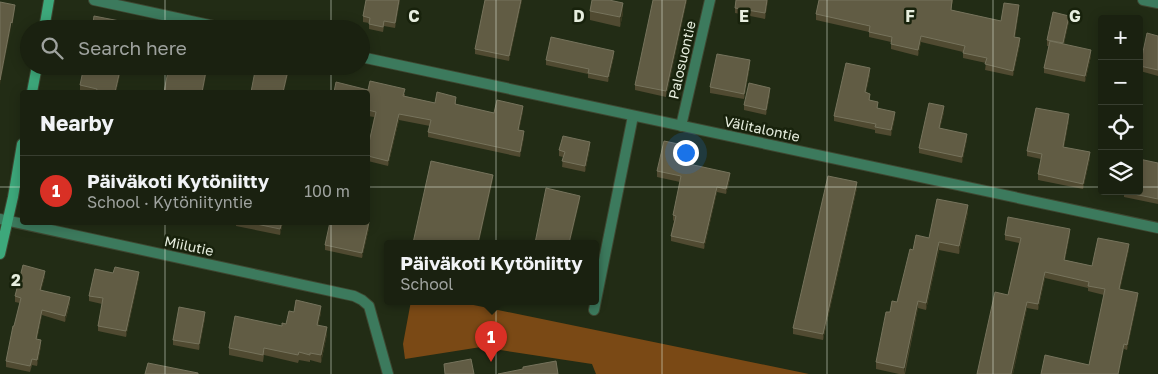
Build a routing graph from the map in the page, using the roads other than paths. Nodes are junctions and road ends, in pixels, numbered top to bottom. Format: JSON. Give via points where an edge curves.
{"nodes":[{"id":1,"x":49,"y":0,"type":"edge"},
{"id":2,"x":94,"y":0,"type":"edge"},
{"id":3,"x":710,"y":0,"type":"edge"},
{"id":4,"x":1143,"y":0,"type":"edge"},
{"id":5,"x":1158,"y":3,"type":"edge"},
{"id":6,"x":46,"y":20,"type":"edge"},
{"id":7,"x":186,"y":20,"type":"edge"},
{"id":8,"x":370,"y":59,"type":"edge"},
{"id":9,"x":35,"y":75,"type":"edge"},
{"id":10,"x":32,"y":90,"type":"edge"},
{"id":11,"x":633,"y":116,"type":"junction"},
{"id":12,"x":681,"y":126,"type":"junction"},
{"id":13,"x":20,"y":152,"type":"edge"},
{"id":14,"x":4,"y":220,"type":"edge"},
{"id":15,"x":20,"y":223,"type":"edge"},
{"id":16,"x":27,"y":225,"type":"edge"},
{"id":17,"x":1158,"y":228,"type":"edge"},
{"id":18,"x":0,"y":254,"type":"edge"},
{"id":19,"x":599,"y":285,"type":"edge"},
{"id":20,"x":595,"y":305,"type":"edge"},
{"id":21,"x":594,"y":310,"type":"dead end"},
{"id":22,"x":388,"y":374,"type":"edge"}],
"edges":[{"from":1,"to":6,"type":"street"},
{"from":2,"to":7,"type":"street"},
{"from":3,"to":12,"type":"street","name":"Palosuontie"},
{"from":4,"to":5,"type":"street"},
{"from":8,"to":11,"type":"street","name":"Välitalontie"},
{"from":9,"to":10,"type":"street"},
{"from":11,"to":12,"type":"street","name":"Välitalontie"},
{"from":11,"to":19,"type":"street"},
{"from":12,"to":17,"type":"street","name":"Välitalontie"},
{"from":13,"to":14,"type":"street"},
{"from":14,"to":15,"type":"street","name":"Miilutie"},
{"from":14,"to":18,"type":"street"},
{"from":16,"to":22,"type":"street","name":"Miilutie","via":[[354,296],[369,306]]},
{"from":20,"to":21,"type":"street"}]}
